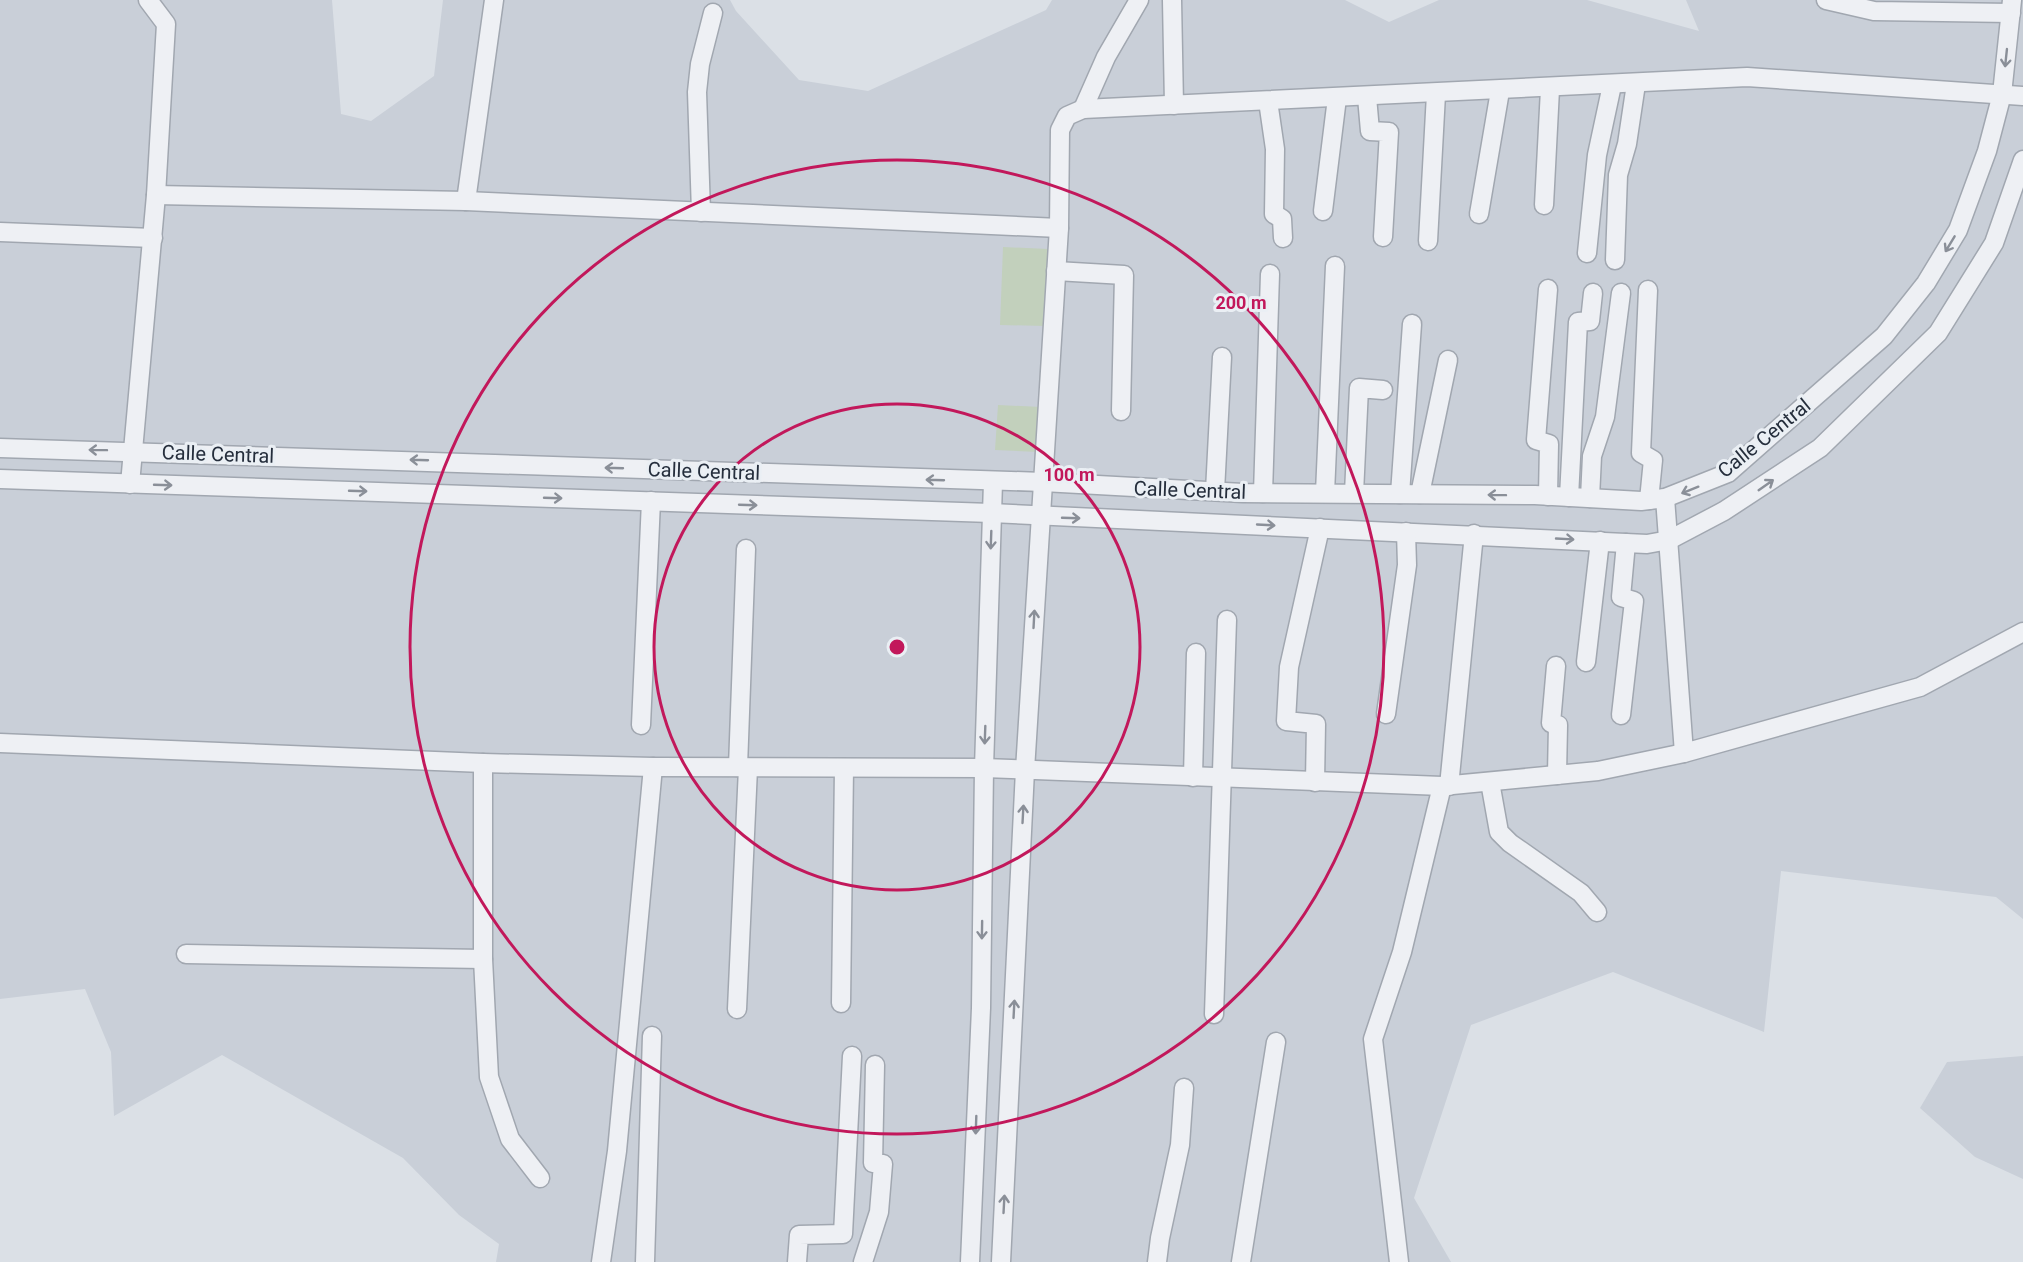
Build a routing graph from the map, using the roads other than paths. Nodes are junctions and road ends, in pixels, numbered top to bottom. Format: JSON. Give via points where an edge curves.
{"nodes":[{"id":1,"x":148,"y":0,"type":"edge"},
{"id":2,"x":494,"y":0,"type":"edge"},
{"id":3,"x":1139,"y":0,"type":"edge"},
{"id":4,"x":1172,"y":0,"type":"edge"},
{"id":5,"x":1826,"y":0,"type":"edge"},
{"id":6,"x":2011,"y":7,"type":"edge"},
{"id":7,"x":713,"y":14,"type":"dead end"},
{"id":8,"x":1636,"y":84,"type":"junction"},
{"id":9,"x":1612,"y":86,"type":"junction"},
{"id":10,"x":1550,"y":88,"type":"junction"},
{"id":11,"x":1500,"y":91,"type":"junction"},
{"id":12,"x":1436,"y":94,"type":"junction"},
{"id":13,"x":2001,"y":94,"type":"junction"},
{"id":14,"x":2023,"y":96,"type":"edge"},
{"id":15,"x":1367,"y":97,"type":"junction"},
{"id":16,"x":1337,"y":98,"type":"junction"},
{"id":17,"x":1268,"y":101,"type":"junction"},
{"id":18,"x":1174,"y":105,"type":"junction"},
{"id":19,"x":1083,"y":109,"type":"junction"},
{"id":20,"x":2023,"y":160,"type":"edge"},
{"id":21,"x":156,"y":195,"type":"junction"},
{"id":22,"x":466,"y":201,"type":"junction"},
{"id":23,"x":1544,"y":205,"type":"dead end"},
{"id":24,"x":1323,"y":211,"type":"dead end"},
{"id":25,"x":701,"y":212,"type":"junction"},
{"id":26,"x":1479,"y":214,"type":"dead end"},
{"id":27,"x":1059,"y":228,"type":"junction"},
{"id":28,"x":0,"y":232,"type":"edge"},
{"id":29,"x":1383,"y":237,"type":"dead end"},
{"id":30,"x":153,"y":238,"type":"junction"},
{"id":31,"x":1283,"y":238,"type":"dead end"},
{"id":32,"x":1428,"y":241,"type":"dead end"},
{"id":33,"x":1587,"y":253,"type":"dead end"},
{"id":34,"x":1615,"y":260,"type":"dead end"},
{"id":35,"x":1335,"y":266,"type":"dead end"},
{"id":36,"x":1056,"y":271,"type":"junction"},
{"id":37,"x":1270,"y":274,"type":"dead end"},
{"id":38,"x":1548,"y":289,"type":"dead end"},
{"id":39,"x":1648,"y":290,"type":"dead end"},
{"id":40,"x":1593,"y":293,"type":"dead end"},
{"id":41,"x":1621,"y":293,"type":"dead end"},
{"id":42,"x":1412,"y":324,"type":"dead end"},
{"id":43,"x":1222,"y":357,"type":"dead end"},
{"id":44,"x":1448,"y":360,"type":"dead end"},
{"id":45,"x":1383,"y":390,"type":"dead end"},
{"id":46,"x":1121,"y":411,"type":"dead end"},
{"id":47,"x":0,"y":448,"type":"edge"},
{"id":48,"x":134,"y":451,"type":"junction"},
{"id":49,"x":0,"y":479,"type":"edge"},
{"id":50,"x":993,"y":482,"type":"junction"},
{"id":51,"x":1043,"y":482,"type":"junction"},
{"id":52,"x":130,"y":484,"type":"junction"},
{"id":53,"x":1215,"y":491,"type":"junction"},
{"id":54,"x":1243,"y":493,"type":"junction"},
{"id":55,"x":1263,"y":493,"type":"junction"},
{"id":56,"x":1325,"y":493,"type":"junction"},
{"id":57,"x":1354,"y":494,"type":"junction"},
{"id":58,"x":1400,"y":494,"type":"junction"},
{"id":59,"x":1420,"y":494,"type":"junction"},
{"id":60,"x":1548,"y":496,"type":"junction"},
{"id":61,"x":1569,"y":497,"type":"junction"},
{"id":62,"x":1590,"y":498,"type":"junction"},
{"id":63,"x":1657,"y":499,"type":"junction"},
{"id":64,"x":651,"y":501,"type":"junction"},
{"id":65,"x":991,"y":513,"type":"junction"},
{"id":66,"x":1040,"y":517,"type":"junction"},
{"id":67,"x":1242,"y":524,"type":"junction"},
{"id":68,"x":1320,"y":528,"type":"junction"},
{"id":69,"x":1406,"y":531,"type":"junction"},
{"id":70,"x":1474,"y":534,"type":"junction"},
{"id":71,"x":1670,"y":540,"type":"junction"},
{"id":72,"x":1600,"y":541,"type":"junction"},
{"id":73,"x":1626,"y":543,"type":"junction"},
{"id":74,"x":746,"y":549,"type":"dead end"},
{"id":75,"x":1227,"y":620,"type":"dead end"},
{"id":76,"x":2023,"y":632,"type":"edge"},
{"id":77,"x":1196,"y":653,"type":"dead end"},
{"id":78,"x":1586,"y":662,"type":"dead end"},
{"id":79,"x":1556,"y":666,"type":"dead end"},
{"id":80,"x":1386,"y":714,"type":"dead end"},
{"id":81,"x":1621,"y":715,"type":"dead end"},
{"id":82,"x":641,"y":725,"type":"dead end"},
{"id":83,"x":0,"y":743,"type":"edge"},
{"id":84,"x":1684,"y":753,"type":"junction"},
{"id":85,"x":483,"y":762,"type":"junction"},
{"id":86,"x":654,"y":767,"type":"junction"},
{"id":87,"x":743,"y":767,"type":"junction"},
{"id":88,"x":844,"y":768,"type":"junction"},
{"id":89,"x":984,"y":768,"type":"junction"},
{"id":90,"x":1026,"y":770,"type":"junction"},
{"id":91,"x":1557,"y":775,"type":"junction"},
{"id":92,"x":1193,"y":777,"type":"junction"},
{"id":93,"x":1222,"y":778,"type":"junction"},
{"id":94,"x":1315,"y":782,"type":"junction"},
{"id":95,"x":1490,"y":782,"type":"junction"},
{"id":96,"x":1445,"y":786,"type":"junction"},
{"id":97,"x":1597,"y":912,"type":"dead end"},
{"id":98,"x":186,"y":954,"type":"dead end"},
{"id":99,"x":483,"y":959,"type":"junction"},
{"id":100,"x":840,"y":1003,"type":"dead end"},
{"id":101,"x":737,"y":1009,"type":"dead end"},
{"id":102,"x":1214,"y":1014,"type":"dead end"},
{"id":103,"x":652,"y":1036,"type":"dead end"},
{"id":104,"x":1276,"y":1042,"type":"dead end"},
{"id":105,"x":852,"y":1056,"type":"dead end"},
{"id":106,"x":875,"y":1065,"type":"dead end"},
{"id":107,"x":1184,"y":1088,"type":"dead end"},
{"id":108,"x":540,"y":1178,"type":"dead end"},
{"id":109,"x":600,"y":1262,"type":"edge"},
{"id":110,"x":645,"y":1262,"type":"edge"},
{"id":111,"x":797,"y":1262,"type":"edge"},
{"id":112,"x":863,"y":1262,"type":"edge"},
{"id":113,"x":970,"y":1262,"type":"edge"},
{"id":114,"x":1001,"y":1262,"type":"edge"},
{"id":115,"x":1157,"y":1262,"type":"edge"},
{"id":116,"x":1242,"y":1262,"type":"edge"},
{"id":117,"x":1399,"y":1262,"type":"edge"}],
"edges":[{"from":1,"to":21,"type":"street","via":[[166,24]]},
{"from":2,"to":22,"type":"street"},
{"from":3,"to":19,"type":"street","via":[[1106,57]]},
{"from":4,"to":18,"type":"street"},
{"from":5,"to":6,"type":"street","via":[[1874,11]]},
{"from":6,"to":13,"type":"street","name":"Calle Central","one_way":true},
{"from":7,"to":25,"type":"street","via":[[697,92]]},
{"from":8,"to":9,"type":"street"},
{"from":8,"to":13,"type":"street","via":[[1747,77]]},
{"from":8,"to":34,"type":"street","via":[[1618,175]]},
{"from":9,"to":10,"type":"street"},
{"from":9,"to":33,"type":"street","via":[[1597,155]]},
{"from":10,"to":11,"type":"street"},
{"from":10,"to":23,"type":"street"},
{"from":11,"to":12,"type":"street"},
{"from":11,"to":26,"type":"street"},
{"from":12,"to":15,"type":"street"},
{"from":12,"to":32,"type":"street"},
{"from":13,"to":14,"type":"street"},
{"from":13,"to":63,"type":"street","name":"Calle Central","one_way":true,"via":[[1987,151],[1958,230],[1926,283],[1884,336],[1728,473]]},
{"from":15,"to":16,"type":"street"},
{"from":15,"to":29,"type":"street","via":[[1370,131],[1389,132]]},
{"from":16,"to":17,"type":"street"},
{"from":16,"to":24,"type":"street"},
{"from":17,"to":18,"type":"street"},
{"from":17,"to":31,"type":"street","via":[[1275,149],[1274,214],[1282,219]]},
{"from":18,"to":19,"type":"street"},
{"from":19,"to":27,"type":"street","via":[[1067,116],[1060,130]]},
{"from":71,"to":20,"type":"street","name":"Calle Central","one_way":true,"via":[[1756,493],[1820,448],[1938,333],[1995,243]]},
{"from":21,"to":22,"type":"street"},
{"from":21,"to":30,"type":"street"},
{"from":22,"to":25,"type":"street"},
{"from":25,"to":27,"type":"street"},
{"from":27,"to":36,"type":"street"},
{"from":28,"to":30,"type":"street"},
{"from":30,"to":48,"type":"street"},
{"from":35,"to":56,"type":"street"},
{"from":36,"to":46,"type":"street","via":[[1124,275]]},
{"from":36,"to":51,"type":"street"},
{"from":37,"to":55,"type":"street"},
{"from":38,"to":60,"type":"street","via":[[1536,440],[1549,444]]},
{"from":39,"to":63,"type":"street","via":[[1641,453],[1653,460]]},
{"from":40,"to":61,"type":"street","via":[[1590,321],[1578,322]]},
{"from":41,"to":62,"type":"street","via":[[1605,417],[1592,456]]},
{"from":42,"to":58,"type":"street"},
{"from":43,"to":53,"type":"street"},
{"from":44,"to":59,"type":"street"},
{"from":45,"to":57,"type":"street","via":[[1359,388]]},
{"from":48,"to":47,"type":"street","name":"Calle Central","one_way":true},
{"from":50,"to":48,"type":"street","name":"Calle Central","one_way":true},
{"from":48,"to":52,"type":"street"},
{"from":49,"to":52,"type":"street","name":"Calle Central"},
{"from":50,"to":51,"type":"street","name":"Calle Central"},
{"from":50,"to":65,"type":"street"},
{"from":51,"to":53,"type":"street","name":"Calle Central"},
{"from":51,"to":66,"type":"street"},
{"from":52,"to":64,"type":"street","name":"Calle Central","one_way":true},
{"from":53,"to":54,"type":"street","name":"Calle Central"},
{"from":54,"to":55,"type":"street","name":"Calle Central"},
{"from":54,"to":67,"type":"street"},
{"from":55,"to":56,"type":"street","name":"Calle Central"},
{"from":56,"to":57,"type":"street","name":"Calle Central"},
{"from":57,"to":58,"type":"street","name":"Calle Central"},
{"from":58,"to":59,"type":"street","name":"Calle Central"},
{"from":60,"to":59,"type":"street","name":"Calle Central","one_way":true},
{"from":60,"to":61,"type":"street","name":"Calle Central"},
{"from":61,"to":62,"type":"street","name":"Calle Central"},
{"from":62,"to":63,"type":"street","name":"Calle Central"},
{"from":63,"to":71,"type":"street"},
{"from":64,"to":65,"type":"street","name":"Calle Central","one_way":true},
{"from":64,"to":82,"type":"street"},
{"from":65,"to":66,"type":"street","name":"Calle Central"},
{"from":65,"to":89,"type":"street","one_way":true},
{"from":66,"to":67,"type":"street","name":"Calle Central","one_way":true},
{"from":90,"to":66,"type":"street","one_way":true},
{"from":67,"to":68,"type":"street","name":"Calle Central","one_way":true},
{"from":68,"to":69,"type":"street","name":"Calle Central"},
{"from":68,"to":94,"type":"street","via":[[1289,667],[1285,708],[1286,721],[1316,724]]},
{"from":69,"to":70,"type":"street","name":"Calle Central"},
{"from":69,"to":80,"type":"street","via":[[1407,566]]},
{"from":70,"to":72,"type":"street","name":"Calle Central","one_way":true},
{"from":70,"to":96,"type":"street"},
{"from":71,"to":73,"type":"street","name":"Calle Central"},
{"from":71,"to":84,"type":"street"},
{"from":72,"to":73,"type":"street","name":"Calle Central"},
{"from":72,"to":78,"type":"street"},
{"from":73,"to":81,"type":"street","via":[[1621,597],[1634,602]]},
{"from":74,"to":87,"type":"street"},
{"from":75,"to":93,"type":"street"},
{"from":76,"to":84,"type":"street","via":[[1920,687]]},
{"from":77,"to":92,"type":"street"},
{"from":79,"to":91,"type":"street","via":[[1551,723],[1558,725]]},
{"from":83,"to":85,"type":"street"},
{"from":84,"to":91,"type":"street","via":[[1598,771]]},
{"from":85,"to":86,"type":"street"},
{"from":85,"to":99,"type":"street"},
{"from":86,"to":87,"type":"street"},
{"from":86,"to":109,"type":"street","via":[[617,1151]]},
{"from":87,"to":88,"type":"street"},
{"from":87,"to":101,"type":"street"},
{"from":88,"to":89,"type":"street"},
{"from":88,"to":100,"type":"street"},
{"from":89,"to":90,"type":"street"},
{"from":89,"to":113,"type":"street","one_way":true,"via":[[981,1008]]},
{"from":90,"to":92,"type":"street"},
{"from":114,"to":90,"type":"street","one_way":true},
{"from":91,"to":95,"type":"street"},
{"from":92,"to":93,"type":"street"},
{"from":93,"to":94,"type":"street"},
{"from":93,"to":102,"type":"street"},
{"from":94,"to":96,"type":"street"},
{"from":95,"to":96,"type":"street"},
{"from":95,"to":97,"type":"street","via":[[1499,832],[1581,892]]},
{"from":96,"to":117,"type":"street","via":[[1402,952],[1372,1039]]},
{"from":98,"to":99,"type":"street"},
{"from":99,"to":108,"type":"street","via":[[489,1077],[510,1139]]},
{"from":103,"to":110,"type":"street"},
{"from":104,"to":116,"type":"street"},
{"from":105,"to":111,"type":"street","via":[[843,1234],[799,1235]]},
{"from":106,"to":112,"type":"street","via":[[873,1163],[883,1164],[879,1212]]},
{"from":107,"to":115,"type":"street","via":[[1180,1145]]}]}
